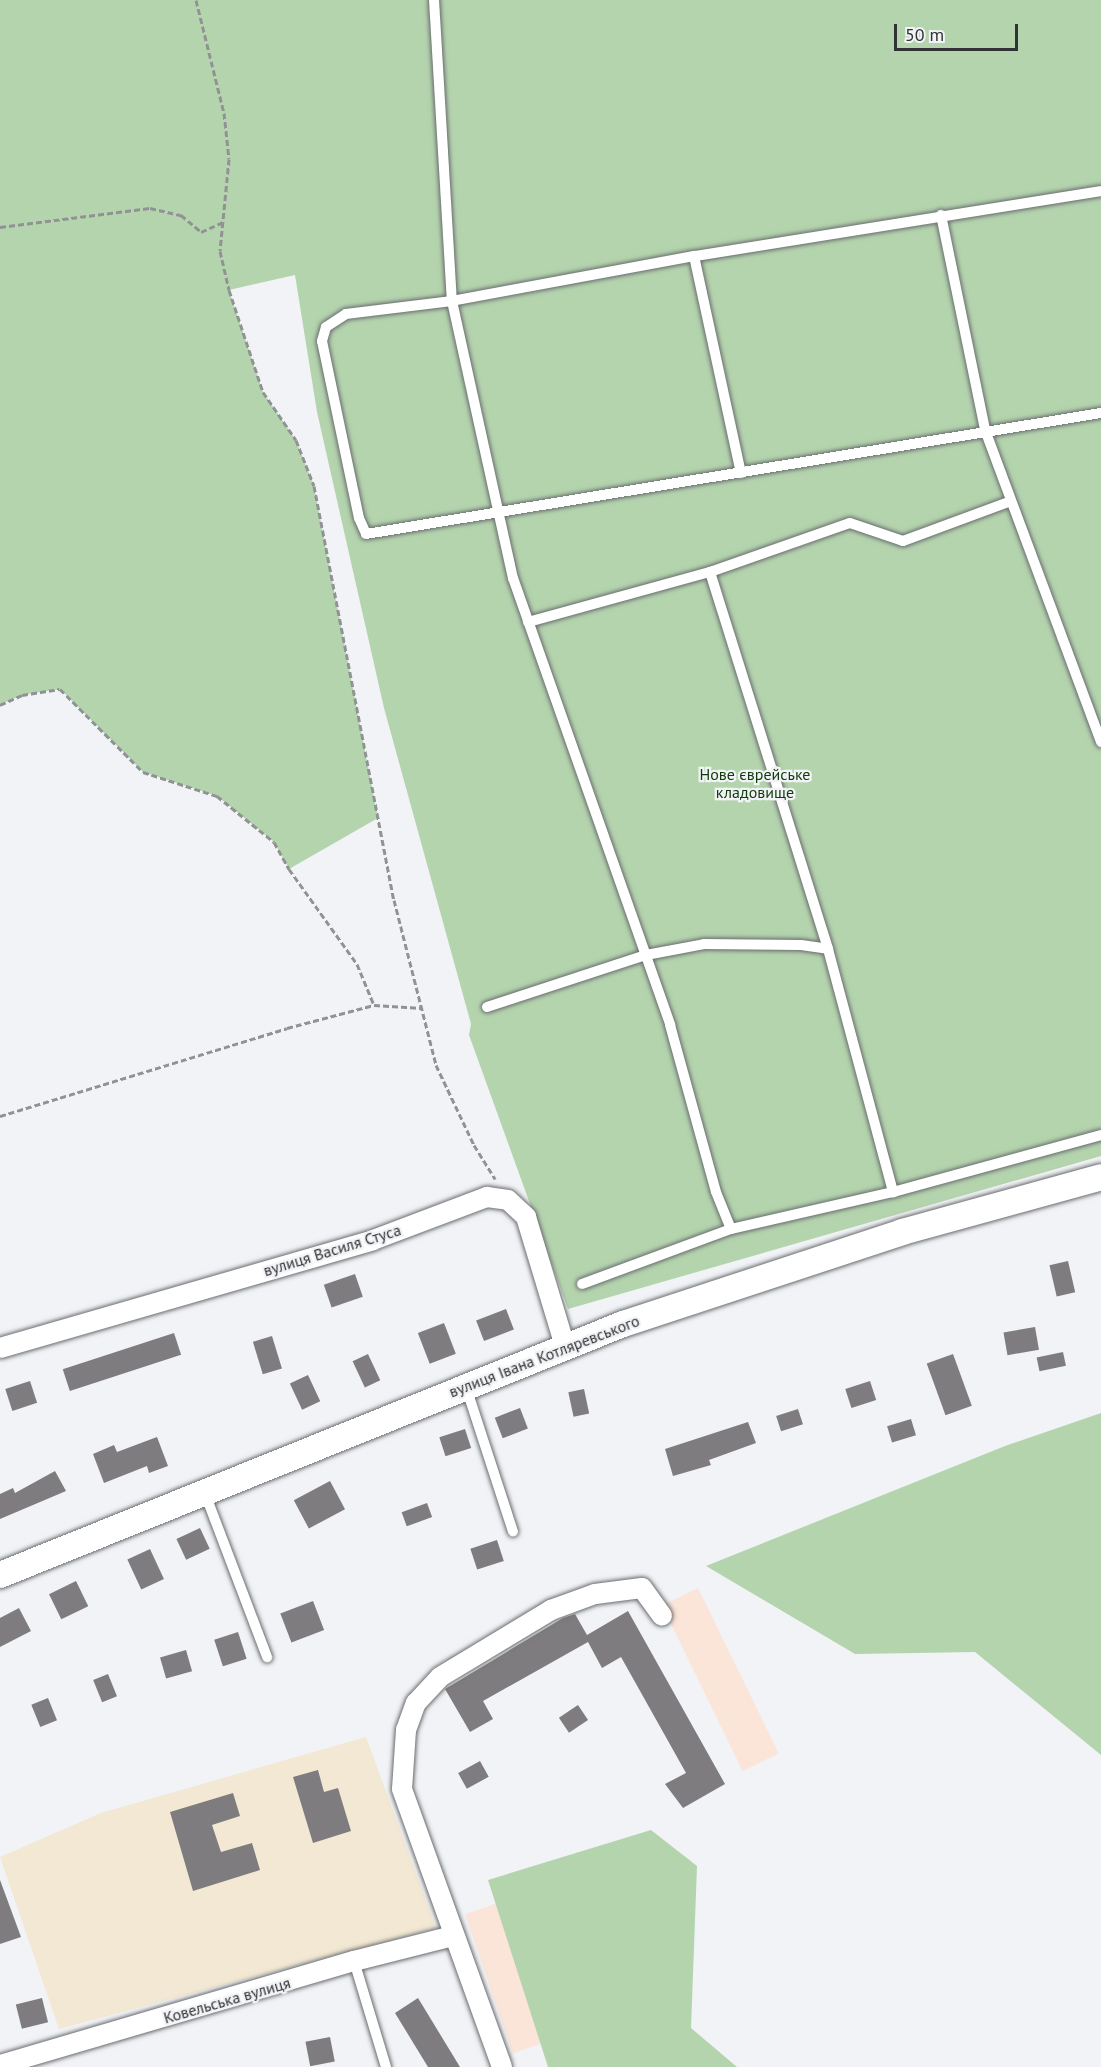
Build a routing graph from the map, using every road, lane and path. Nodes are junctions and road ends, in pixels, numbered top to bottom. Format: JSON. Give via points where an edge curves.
{"nodes":[{"id":1,"x":196,"y":0,"type":"edge"},
{"id":2,"x":434,"y":0,"type":"edge"},
{"id":3,"x":1101,"y":191,"type":"edge"},
{"id":4,"x":941,"y":215,"type":"junction"},
{"id":5,"x":223,"y":222,"type":"junction"},
{"id":6,"x":0,"y":227,"type":"edge"},
{"id":7,"x":694,"y":256,"type":"junction"},
{"id":8,"x":452,"y":301,"type":"junction"},
{"id":9,"x":1101,"y":413,"type":"edge"},
{"id":10,"x":985,"y":430,"type":"junction"},
{"id":11,"x":741,"y":473,"type":"junction"},
{"id":12,"x":1011,"y":501,"type":"junction"},
{"id":13,"x":501,"y":513,"type":"junction"},
{"id":14,"x":710,"y":572,"type":"junction"},
{"id":15,"x":528,"y":622,"type":"junction"},
{"id":16,"x":0,"y":705,"type":"edge"},
{"id":17,"x":1101,"y":742,"type":"edge"},
{"id":18,"x":828,"y":949,"type":"junction"},
{"id":19,"x":646,"y":955,"type":"junction"},
{"id":20,"x":374,"y":1005,"type":"junction"},
{"id":21,"x":487,"y":1007,"type":"dead end"},
{"id":22,"x":422,"y":1008,"type":"junction"},
{"id":23,"x":0,"y":1116,"type":"edge"},
{"id":24,"x":1101,"y":1135,"type":"edge"},
{"id":25,"x":1101,"y":1177,"type":"edge"},
{"id":26,"x":893,"y":1192,"type":"junction"},
{"id":27,"x":508,"y":1200,"type":"junction"},
{"id":28,"x":731,"y":1229,"type":"junction"},
{"id":29,"x":582,"y":1284,"type":"dead end"},
{"id":30,"x":565,"y":1346,"type":"junction"},
{"id":31,"x":0,"y":1348,"type":"edge"},
{"id":32,"x":465,"y":1386,"type":"junction"},
{"id":33,"x":204,"y":1491,"type":"junction"},
{"id":34,"x":513,"y":1532,"type":"dead end"},
{"id":35,"x":0,"y":1575,"type":"edge"},
{"id":36,"x":662,"y":1616,"type":"dead end"},
{"id":37,"x":267,"y":1657,"type":"dead end"},
{"id":38,"x":453,"y":1936,"type":"junction"},
{"id":39,"x":354,"y":1961,"type":"junction"},
{"id":40,"x":0,"y":2065,"type":"edge"},
{"id":41,"x":386,"y":2067,"type":"edge"},
{"id":42,"x":502,"y":2067,"type":"edge"}],
"edges":[{"from":1,"to":5,"type":"path","via":[[224,113],[229,159]]},
{"from":2,"to":8,"type":"lane"},
{"from":3,"to":4,"type":"lane"},
{"from":4,"to":7,"type":"lane"},
{"from":4,"to":10,"type":"lane"},
{"from":5,"to":6,"type":"path","via":[[201,232],[181,215],[150,208]]},
{"from":5,"to":22,"type":"path","via":[[220,251],[229,290],[263,392],[296,440],[314,486],[394,900]]},
{"from":7,"to":8,"type":"lane"},
{"from":7,"to":11,"type":"lane"},
{"from":8,"to":13,"type":"lane"},
{"from":8,"to":13,"type":"lane","via":[[346,314],[326,327],[322,351],[358,518],[366,534]]},
{"from":9,"to":10,"type":"lane"},
{"from":10,"to":11,"type":"lane"},
{"from":10,"to":12,"type":"lane"},
{"from":11,"to":13,"type":"lane"},
{"from":12,"to":14,"type":"lane","via":[[903,540],[850,523]]},
{"from":12,"to":17,"type":"lane"},
{"from":13,"to":15,"type":"lane","via":[[513,578]]},
{"from":14,"to":15,"type":"lane"},
{"from":14,"to":18,"type":"lane"},
{"from":15,"to":19,"type":"lane"},
{"from":16,"to":20,"type":"path","via":[[22,695],[60,689],[143,771],[217,796],[274,842],[357,963]]},
{"from":18,"to":19,"type":"lane","via":[[704,944]]},
{"from":18,"to":26,"type":"lane"},
{"from":19,"to":21,"type":"lane"},
{"from":19,"to":28,"type":"lane","via":[[670,1025],[716,1192]]},
{"from":20,"to":22,"type":"path"},
{"from":20,"to":23,"type":"path"},
{"from":22,"to":27,"type":"path","via":[[436,1065],[474,1145]]},
{"from":24,"to":26,"type":"lane"},
{"from":25,"to":30,"type":"street","name":"вулиця Івана Котляревського","via":[[902,1232]]},
{"from":26,"to":28,"type":"lane"},
{"from":27,"to":30,"type":"street","via":[[526,1218],[537,1243]]},
{"from":27,"to":31,"type":"street","name":"вулиця Василя Стуса","via":[[487,1197],[373,1239]]},
{"from":28,"to":29,"type":"lane"},
{"from":30,"to":32,"type":"street","name":"вулиця Івана Котляревського"},
{"from":32,"to":33,"type":"street","name":"вулиця Івана Котляревського"},
{"from":32,"to":34,"type":"lane"},
{"from":33,"to":35,"type":"street","name":"вулиця Івана Котляревського"},
{"from":33,"to":37,"type":"lane"},
{"from":36,"to":38,"type":"street","via":[[642,1588],[595,1594],[551,1610],[441,1677],[416,1703],[406,1730],[402,1788]]},
{"from":38,"to":39,"type":"street","name":"Ковельська вулиця"},
{"from":38,"to":42,"type":"street"},
{"from":39,"to":40,"type":"street","name":"Ковельська вулиця"},
{"from":39,"to":41,"type":"lane"}]}
